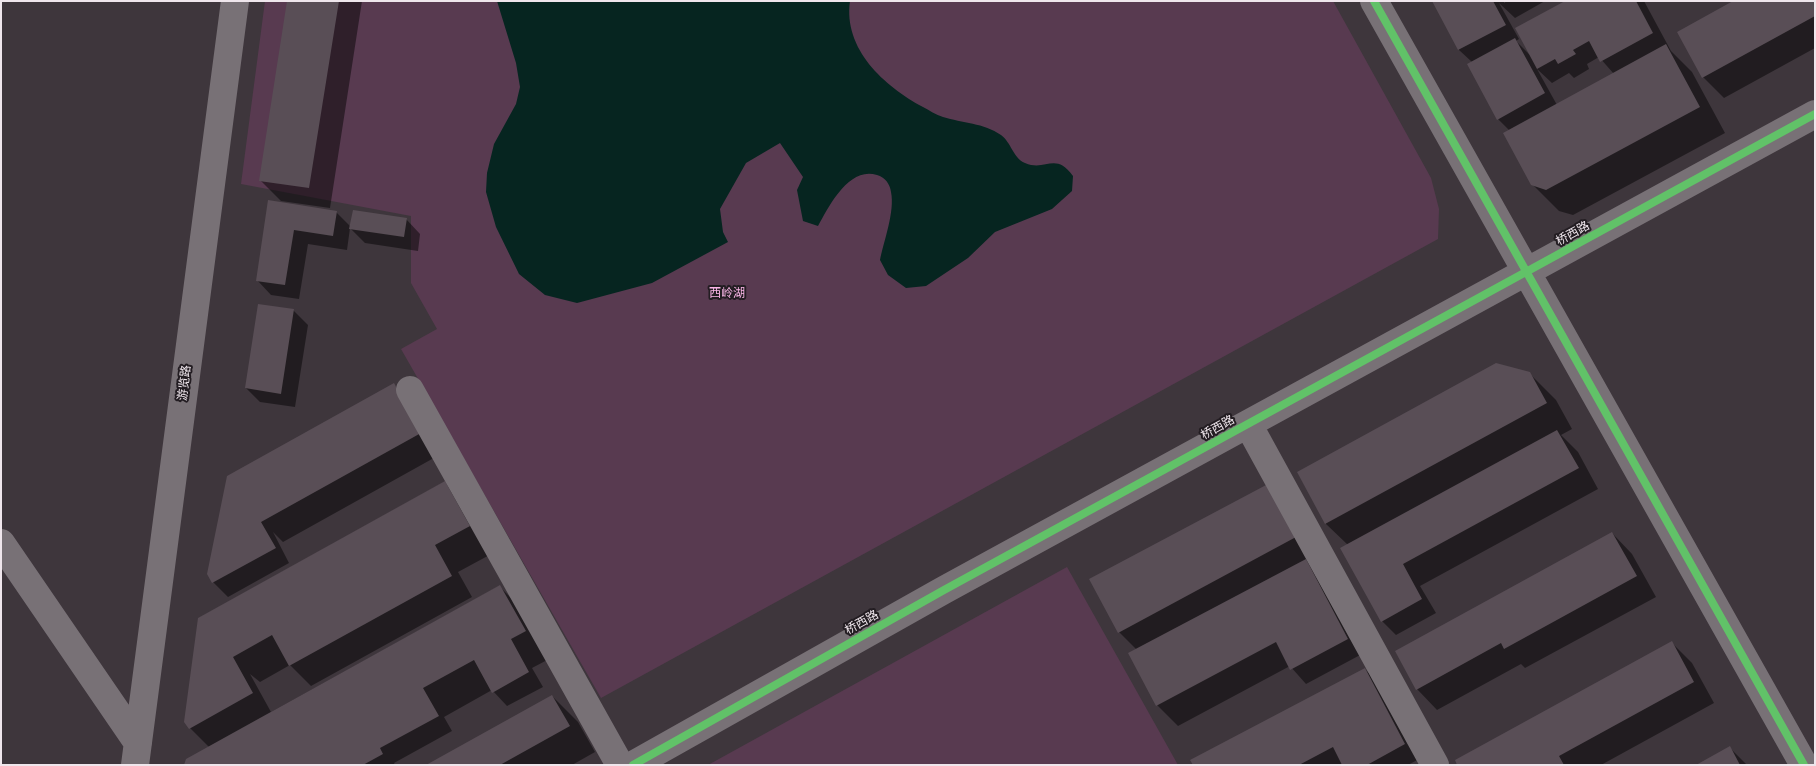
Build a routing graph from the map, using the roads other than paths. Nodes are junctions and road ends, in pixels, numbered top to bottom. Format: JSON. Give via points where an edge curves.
{"nodes":[{"id":1,"x":235,"y":1,"type":"edge"},
{"id":2,"x":1374,"y":1,"type":"edge"},
{"id":3,"x":1815,"y":114,"type":"edge"},
{"id":4,"x":1527,"y":272,"type":"junction"},
{"id":5,"x":410,"y":390,"type":"dead end"},
{"id":6,"x":1248,"y":424,"type":"junction"},
{"id":7,"x":1,"y":543,"type":"edge"},
{"id":8,"x":136,"y":754,"type":"edge"},
{"id":9,"x":620,"y":765,"type":"edge"},
{"id":10,"x":632,"y":765,"type":"edge"},
{"id":11,"x":1435,"y":765,"type":"edge"},
{"id":12,"x":1804,"y":765,"type":"edge"}],
"edges":[{"from":1,"to":8,"type":"street","name":"游览路"},
{"from":2,"to":4,"type":"street"},
{"from":3,"to":4,"type":"street","name":"桥西路"},
{"from":4,"to":6,"type":"street","name":"桥西路"},
{"from":4,"to":12,"type":"street"},
{"from":5,"to":9,"type":"street"},
{"from":6,"to":10,"type":"street","name":"桥西路"},
{"from":6,"to":11,"type":"street"},
{"from":7,"to":8,"type":"street"}]}
